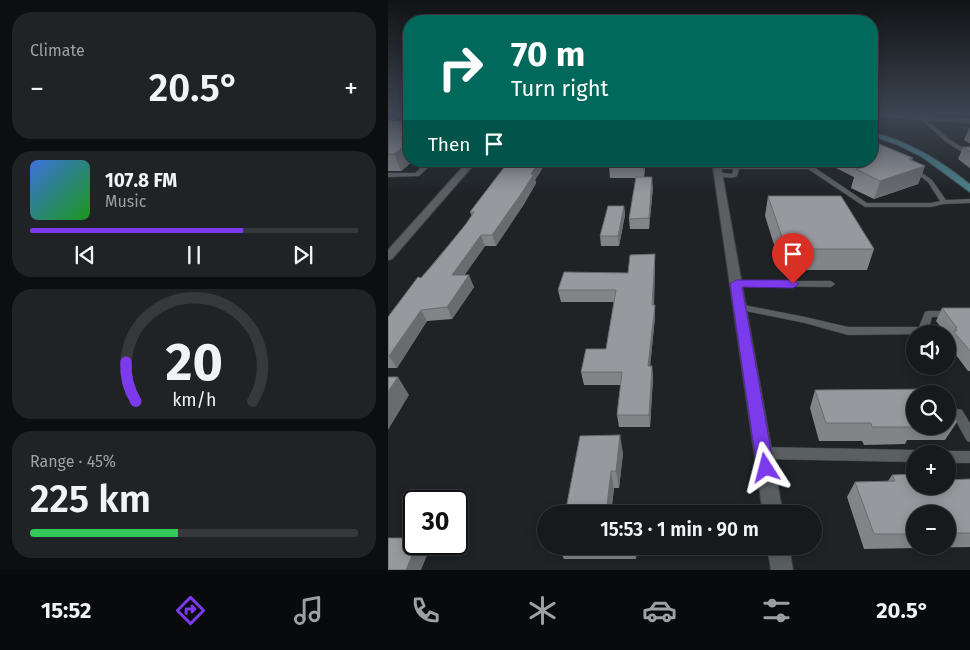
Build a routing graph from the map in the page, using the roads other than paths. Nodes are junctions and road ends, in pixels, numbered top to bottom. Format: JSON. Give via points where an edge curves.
{"nodes":[{"id":1,"x":893,"y":140,"type":"edge"},
{"id":2,"x":949,"y":140,"type":"edge"},
{"id":3,"x":970,"y":156,"type":"edge"},
{"id":4,"x":906,"y":164,"type":"edge"},
{"id":5,"x":426,"y":167,"type":"edge"},
{"id":6,"x":468,"y":167,"type":"edge"},
{"id":7,"x":717,"y":167,"type":"edge"},
{"id":8,"x":737,"y":167,"type":"edge"},
{"id":9,"x":810,"y":167,"type":"edge"},
{"id":10,"x":388,"y":175,"type":"edge"},
{"id":11,"x":970,"y":190,"type":"edge"},
{"id":12,"x":944,"y":202,"type":"junction"},
{"id":13,"x":970,"y":202,"type":"edge"},
{"id":14,"x":388,"y":257,"type":"edge"},
{"id":15,"x":736,"y":284,"type":"junction"},
{"id":16,"x":831,"y":284,"type":"dead end"},
{"id":17,"x":740,"y":308,"type":"junction"},
{"id":18,"x":970,"y":314,"type":"edge"},
{"id":19,"x":958,"y":414,"type":"dead end"},
{"id":20,"x":970,"y":436,"type":"edge"},
{"id":21,"x":763,"y":453,"type":"junction"},
{"id":22,"x":906,"y":456,"type":"edge"},
{"id":23,"x":956,"y":457,"type":"edge"},
{"id":24,"x":970,"y":457,"type":"edge"},
{"id":25,"x":772,"y":505,"type":"edge"},
{"id":26,"x":780,"y":555,"type":"edge"},
{"id":27,"x":782,"y":570,"type":"edge"}],
"edges":[{"from":1,"to":11,"type":"main road","via":[[927,154]]},
{"from":2,"to":3,"type":"lane"},
{"from":4,"to":12,"type":"lane","via":[[930,181]]},
{"from":5,"to":10,"type":"lane","via":[[417,175]]},
{"from":6,"to":14,"type":"street"},
{"from":7,"to":8,"type":"lane","via":[[734,176]]},
{"from":7,"to":15,"type":"street"},
{"from":9,"to":12,"type":"lane","via":[[865,205],[931,205]]},
{"from":12,"to":13,"type":"lane"},
{"from":15,"to":16,"type":"lane"},
{"from":15,"to":17,"type":"street"},
{"from":17,"to":18,"type":"lane","via":[[848,331],[923,331],[928,314]]},
{"from":17,"to":21,"type":"street"},
{"from":19,"to":20,"type":"lane"},
{"from":21,"to":22,"type":"lane"},
{"from":21,"to":25,"type":"street"},
{"from":23,"to":24,"type":"lane"},
{"from":26,"to":27,"type":"street"}]}
